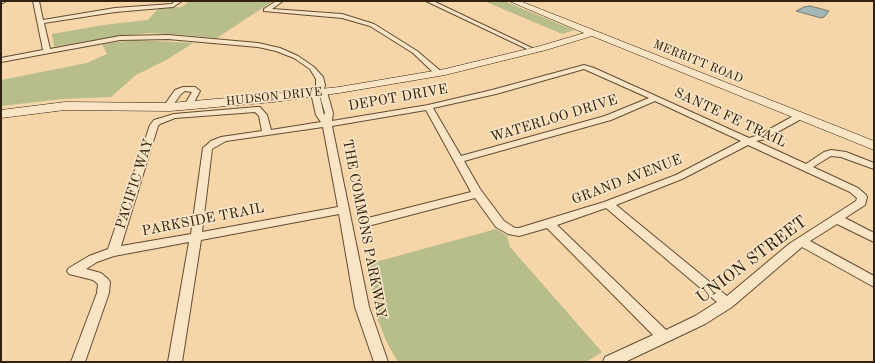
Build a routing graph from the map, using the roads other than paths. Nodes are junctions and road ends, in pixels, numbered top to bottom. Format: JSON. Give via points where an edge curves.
{"nodes":[{"id":1,"x":36,"y":1,"type":"edge"},
{"id":2,"x":179,"y":1,"type":"edge"},
{"id":3,"x":280,"y":1,"type":"edge"},
{"id":4,"x":429,"y":1,"type":"edge"},
{"id":5,"x":513,"y":1,"type":"edge"},
{"id":6,"x":40,"y":22,"type":"junction"},
{"id":7,"x":589,"y":32,"type":"junction"},
{"id":8,"x":529,"y":48,"type":"junction"},
{"id":9,"x":46,"y":52,"type":"junction"},
{"id":10,"x":1,"y":60,"type":"edge"},
{"id":11,"x":584,"y":67,"type":"joint"},
{"id":12,"x":438,"y":71,"type":"junction"},
{"id":13,"x":320,"y":91,"type":"junction"},
{"id":14,"x":656,"y":98,"type":"junction"},
{"id":15,"x":168,"y":106,"type":"junction"},
{"id":16,"x":428,"y":106,"type":"junction"},
{"id":17,"x":1,"y":111,"type":"edge"},
{"id":18,"x":1,"y":114,"type":"edge"},
{"id":19,"x":796,"y":115,"type":"junction"},
{"id":20,"x":327,"y":124,"type":"junction"},
{"id":21,"x":267,"y":132,"type":"junction"},
{"id":22,"x":748,"y":141,"type":"junction"},
{"id":23,"x":874,"y":146,"type":"edge"},
{"id":24,"x":458,"y":160,"type":"junction"},
{"id":25,"x":874,"y":166,"type":"edge"},
{"id":26,"x":806,"y":168,"type":"junction"},
{"id":27,"x":477,"y":194,"type":"junction"},
{"id":28,"x":862,"y":197,"type":"joint"},
{"id":29,"x":608,"y":204,"type":"junction"},
{"id":30,"x":343,"y":210,"type":"junction"},
{"id":31,"x":836,"y":219,"type":"junction"},
{"id":32,"x":368,"y":222,"type":"dead end"},
{"id":33,"x":549,"y":224,"type":"junction"},
{"id":34,"x":196,"y":236,"type":"junction"},
{"id":35,"x":874,"y":238,"type":"edge"},
{"id":36,"x":801,"y":242,"type":"junction"},
{"id":37,"x":113,"y":252,"type":"junction"},
{"id":38,"x":874,"y":282,"type":"edge"},
{"id":39,"x":726,"y":304,"type":"junction"},
{"id":40,"x":664,"y":337,"type":"junction"},
{"id":41,"x":78,"y":362,"type":"edge"},
{"id":42,"x":175,"y":362,"type":"edge"},
{"id":43,"x":381,"y":362,"type":"edge"},
{"id":44,"x":610,"y":362,"type":"edge"}],
"edges":[{"from":1,"to":6,"type":"street"},
{"from":2,"to":6,"type":"street","via":[[173,5],[115,10]]},
{"from":3,"to":12,"type":"street","via":[[266,10],[342,16],[372,24],[415,52]]},
{"from":4,"to":8,"type":"street"},
{"from":5,"to":7,"type":"street","name":"MERRITT ROAD"},
{"from":6,"to":9,"type":"street"},
{"from":7,"to":8,"type":"street","name":"HUDSON DRIVE"},
{"from":7,"to":12,"type":"street","name":"HUDSON DRIVE","via":[[543,48]]},
{"from":7,"to":19,"type":"street","name":"MERRITT ROAD"},
{"from":8,"to":12,"type":"street","name":"HUDSON DRIVE"},
{"from":9,"to":10,"type":"street","name":"THE COMMONS PARKWAY"},
{"from":9,"to":13,"type":"street","name":"THE COMMONS PARKWAY","via":[[120,38],[143,37],[258,46],[278,49],[312,68],[320,79]]},
{"from":11,"to":14,"type":"street","name":"SANTE FE TRAIL"},
{"from":11,"to":16,"type":"street","name":"DEPOT DRIVE","via":[[493,92]]},
{"from":12,"to":13,"type":"street","name":"HUDSON DRIVE"},
{"from":13,"to":15,"type":"street","name":"HUDSON DRIVE"},
{"from":13,"to":20,"type":"street","name":"THE COMMONS PARKWAY","via":[[320,115]]},
{"from":14,"to":22,"type":"street","name":"SANTE FE TRAIL"},
{"from":14,"to":24,"type":"street","name":"WATERLOO DRIVE","via":[[572,130]]},
{"from":15,"to":17,"type":"street","name":"HUDSON DRIVE","via":[[62,103]]},
{"from":15,"to":18,"type":"street","name":"HUDSON DRIVE","via":[[65,106]]},
{"from":16,"to":20,"type":"street","name":"DEPOT DRIVE"},
{"from":16,"to":24,"type":"street"},
{"from":19,"to":22,"type":"street","name":"GRAND AVENUE","via":[[762,137]]},
{"from":19,"to":23,"type":"street","name":"MERRITT ROAD"},
{"from":20,"to":21,"type":"street","name":"DEPOT DRIVE"},
{"from":20,"to":30,"type":"street","name":"THE COMMONS PARKWAY"},
{"from":21,"to":34,"type":"street","name":"DEPOT DRIVE","via":[[224,139],[208,148]]},
{"from":21,"to":37,"type":"street","name":"PACIFIC WAY","via":[[263,115],[257,109],[174,116],[162,119],[154,125]]},
{"from":22,"to":26,"type":"street","name":"SANTE FE TRAIL"},
{"from":22,"to":29,"type":"street","name":"GRAND AVENUE","via":[[679,177]]},
{"from":24,"to":27,"type":"street"},
{"from":25,"to":26,"type":"street","via":[[843,154],[831,153]]},
{"from":26,"to":28,"type":"street","name":"SANTE FE TRAIL","via":[[854,190]]},
{"from":27,"to":32,"type":"street"},
{"from":27,"to":33,"type":"street","name":"GRAND AVENUE","via":[[500,224],[512,231],[526,231]]},
{"from":28,"to":31,"type":"street","name":"UNION STREET","via":[[861,203]]},
{"from":29,"to":33,"type":"street","name":"GRAND AVENUE"},
{"from":29,"to":39,"type":"street"},
{"from":30,"to":34,"type":"street","name":"PARKSIDE TRAIL"},
{"from":30,"to":43,"type":"street","name":"THE COMMONS PARKWAY","via":[[362,307]]},
{"from":31,"to":35,"type":"street"},
{"from":31,"to":36,"type":"street","name":"UNION STREET"},
{"from":33,"to":40,"type":"street"},
{"from":34,"to":37,"type":"street","name":"PARKSIDE TRAIL"},
{"from":34,"to":42,"type":"street"},
{"from":36,"to":38,"type":"street"},
{"from":36,"to":39,"type":"street","name":"UNION STREET","via":[[783,254]]},
{"from":37,"to":41,"type":"street","name":"PARKSIDE TRAIL","via":[[93,259],[73,271],[97,276],[104,282],[103,293]]},
{"from":39,"to":40,"type":"street","name":"UNION STREET"},
{"from":40,"to":44,"type":"street","name":"UNION STREET"}]}
